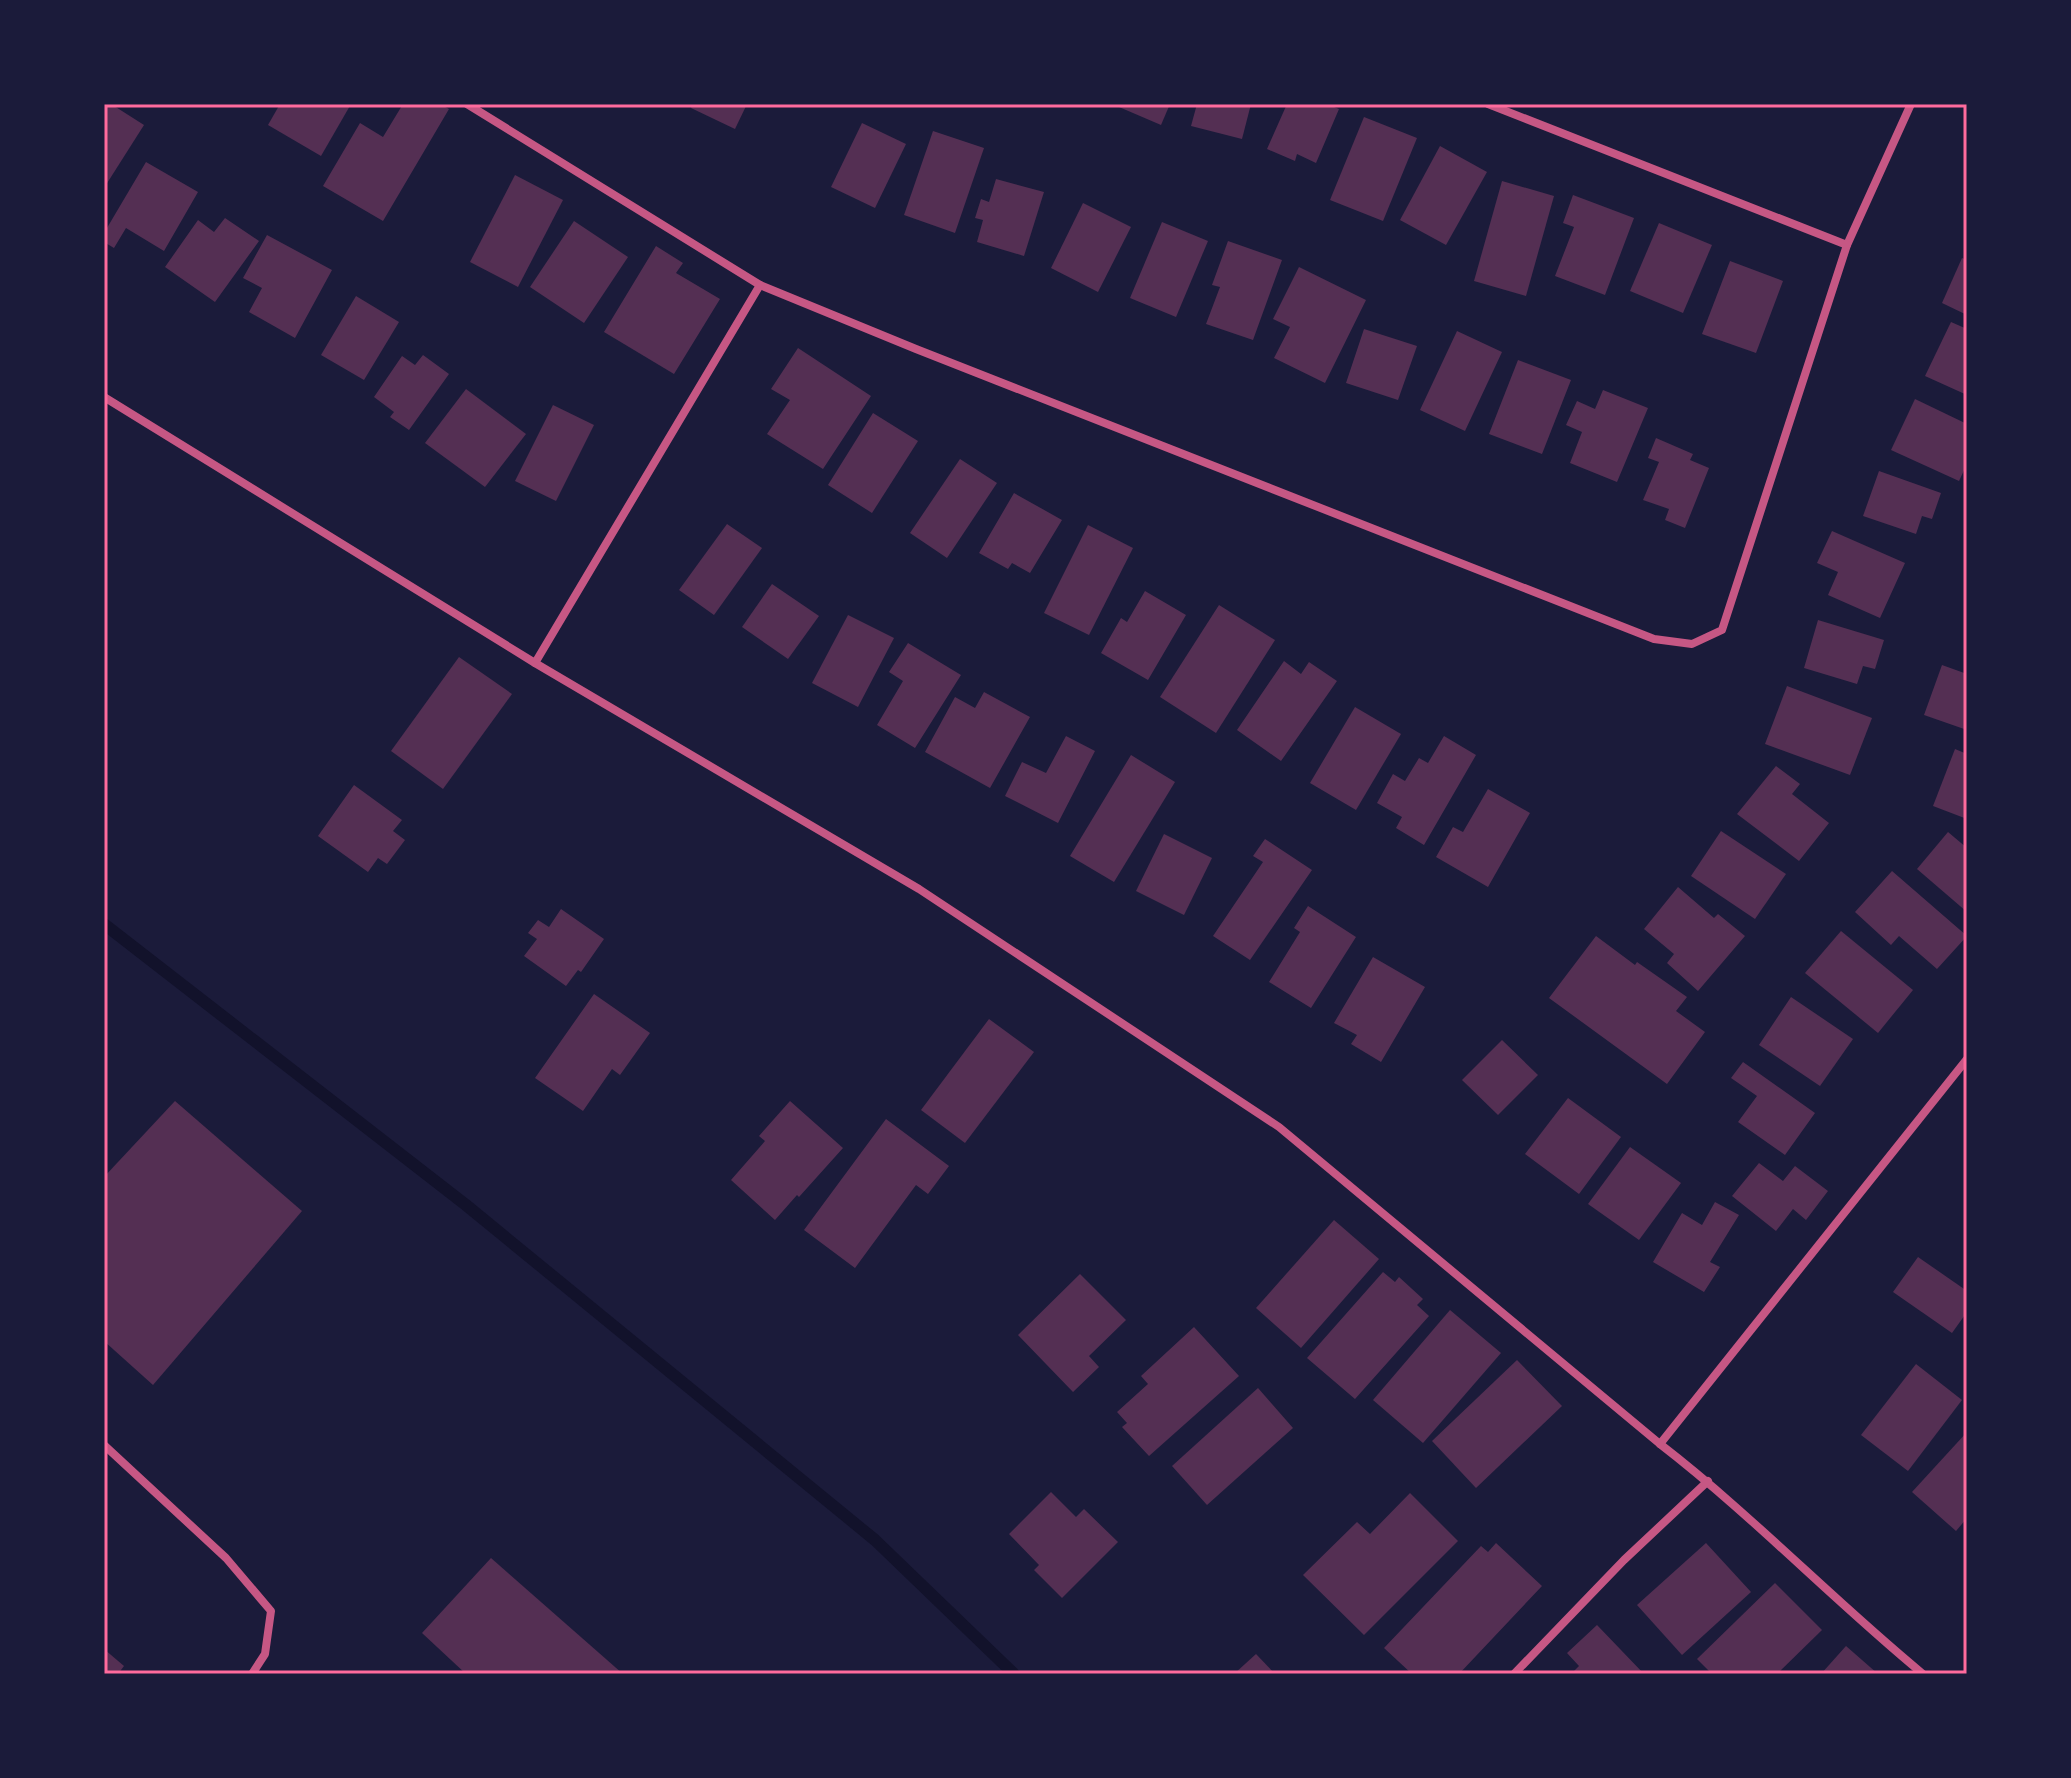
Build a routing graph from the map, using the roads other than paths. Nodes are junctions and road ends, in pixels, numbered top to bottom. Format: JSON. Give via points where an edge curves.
{"nodes":[{"id":1,"x":467,"y":104,"type":"edge"},
{"id":2,"x":1488,"y":104,"type":"edge"},
{"id":3,"x":1911,"y":104,"type":"edge"},
{"id":4,"x":1847,"y":245,"type":"junction"},
{"id":5,"x":760,"y":285,"type":"junction"},
{"id":6,"x":104,"y":397,"type":"edge"},
{"id":7,"x":535,"y":663,"type":"junction"},
{"id":8,"x":1967,"y":1059,"type":"edge"},
{"id":9,"x":1660,"y":1444,"type":"junction"},
{"id":10,"x":104,"y":1445,"type":"edge"},
{"id":11,"x":1708,"y":1481,"type":"junction"},
{"id":12,"x":252,"y":1674,"type":"edge"},
{"id":13,"x":1514,"y":1674,"type":"edge"},
{"id":14,"x":1923,"y":1674,"type":"edge"}],
"edges":[{"from":1,"to":5,"type":"street"},
{"from":2,"to":4,"type":"street"},
{"from":3,"to":4,"type":"street"},
{"from":4,"to":5,"type":"street","via":[[1722,630],[1692,644],[1654,639]]},
{"from":5,"to":7,"type":"street"},
{"from":6,"to":7,"type":"street"},
{"from":7,"to":9,"type":"street","via":[[919,889],[1279,1127]]},
{"from":8,"to":9,"type":"street"},
{"from":9,"to":11,"type":"street"},
{"from":10,"to":12,"type":"street","via":[[226,1558],[271,1611],[265,1654]]},
{"from":11,"to":13,"type":"street"},
{"from":11,"to":14,"type":"street"}]}
